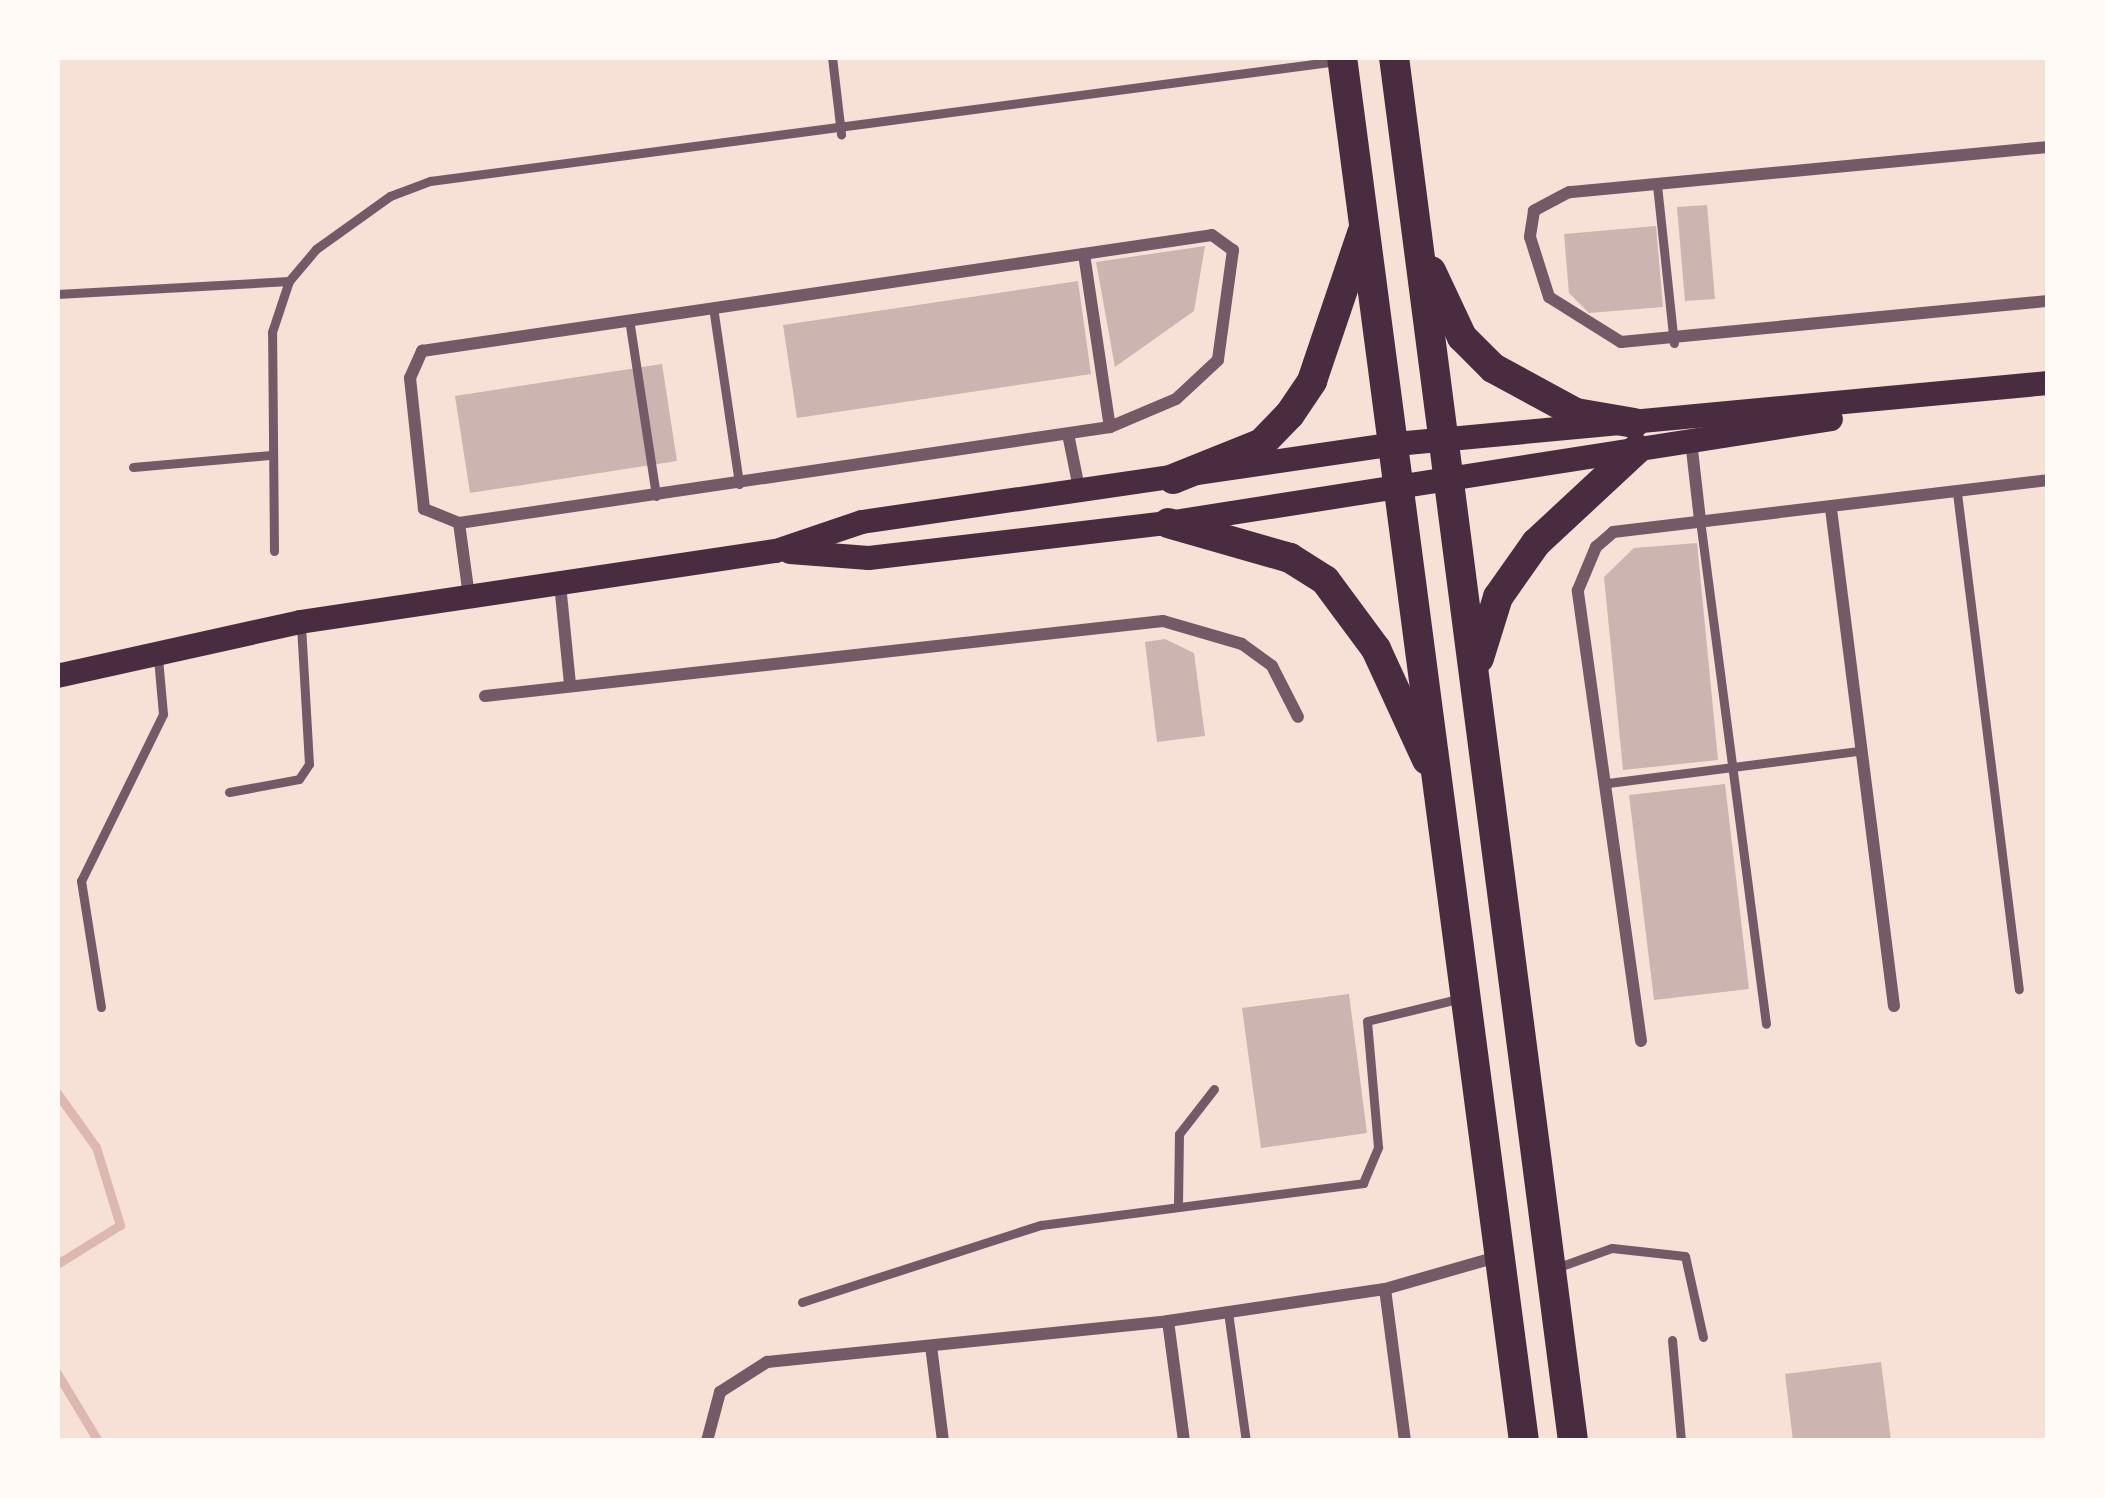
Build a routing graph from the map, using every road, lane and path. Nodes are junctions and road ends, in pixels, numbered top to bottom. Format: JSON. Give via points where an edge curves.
{"nodes":[{"id":1,"x":832,"y":57,"type":"edge"},
{"id":2,"x":1394,"y":57,"type":"edge"},
{"id":3,"x":1342,"y":59,"type":"edge"},
{"id":4,"x":841,"y":134,"type":"junction"},
{"id":5,"x":2048,"y":147,"type":"edge"},
{"id":6,"x":1657,"y":185,"type":"junction"},
{"id":7,"x":1411,"y":221,"type":"junction"},
{"id":8,"x":1364,"y":227,"type":"junction"},
{"id":9,"x":1084,"y":254,"type":"junction"},
{"id":10,"x":289,"y":281,"type":"junction"},
{"id":11,"x":57,"y":294,"type":"edge"},
{"id":12,"x":2048,"y":301,"type":"edge"},
{"id":13,"x":713,"y":307,"type":"junction"},
{"id":14,"x":629,"y":319,"type":"junction"},
{"id":15,"x":1674,"y":343,"type":"junction"},
{"id":16,"x":2048,"y":383,"type":"edge"},
{"id":17,"x":1110,"y":427,"type":"junction"},
{"id":18,"x":1068,"y":434,"type":"junction"},
{"id":19,"x":1636,"y":436,"type":"junction"},
{"id":20,"x":1444,"y":439,"type":"junction"},
{"id":21,"x":1691,"y":441,"type":"junction"},
{"id":22,"x":1396,"y":444,"type":"junction"},
{"id":23,"x":271,"y":455,"type":"junction"},
{"id":24,"x":133,"y":467,"type":"dead end"},
{"id":25,"x":1447,"y":475,"type":"junction"},
{"id":26,"x":1173,"y":479,"type":"junction"},
{"id":27,"x":1400,"y":480,"type":"junction"},
{"id":28,"x":2048,"y":480,"type":"edge"},
{"id":29,"x":739,"y":484,"type":"junction"},
{"id":30,"x":1957,"y":493,"type":"junction"},
{"id":31,"x":1080,"y":495,"type":"junction"},
{"id":32,"x":656,"y":496,"type":"junction"},
{"id":33,"x":1832,"y":509,"type":"junction"},
{"id":34,"x":1700,"y":520,"type":"junction"},
{"id":35,"x":1168,"y":523,"type":"junction"},
{"id":36,"x":458,"y":524,"type":"junction"},
{"id":37,"x":274,"y":550,"type":"dead end"},
{"id":38,"x":776,"y":551,"type":"junction"},
{"id":39,"x":560,"y":584,"type":"junction"},
{"id":40,"x":469,"y":596,"type":"junction"},
{"id":41,"x":300,"y":622,"type":"junction"},
{"id":42,"x":157,"y":652,"type":"junction"},
{"id":43,"x":57,"y":676,"type":"edge"},
{"id":44,"x":570,"y":684,"type":"junction"},
{"id":45,"x":1475,"y":688,"type":"junction"},
{"id":46,"x":484,"y":697,"type":"dead end"},
{"id":47,"x":1298,"y":717,"type":"dead end"},
{"id":48,"x":1859,"y":751,"type":"junction"},
{"id":49,"x":1732,"y":767,"type":"junction"},
{"id":50,"x":1608,"y":783,"type":"junction"},
{"id":51,"x":1439,"y":788,"type":"junction"},
{"id":52,"x":229,"y":792,"type":"dead end"},
{"id":53,"x":2020,"y":989,"type":"dead end"},
{"id":54,"x":1466,"y":997,"type":"junction"},
{"id":55,"x":1894,"y":1006,"type":"dead end"},
{"id":56,"x":101,"y":1007,"type":"dead end"},
{"id":57,"x":1766,"y":1024,"type":"dead end"},
{"id":58,"x":1641,"y":1041,"type":"dead end"},
{"id":59,"x":1214,"y":1089,"type":"dead end"},
{"id":60,"x":1178,"y":1205,"type":"junction"},
{"id":61,"x":1500,"y":1256,"type":"junction"},
{"id":62,"x":1551,"y":1270,"type":"junction"},
{"id":63,"x":1385,"y":1289,"type":"junction"},
{"id":64,"x":802,"y":1301,"type":"dead end"},
{"id":65,"x":1228,"y":1312,"type":"junction"},
{"id":66,"x":1168,"y":1321,"type":"junction"},
{"id":67,"x":1703,"y":1337,"type":"dead end"},
{"id":68,"x":1672,"y":1340,"type":"dead end"},
{"id":69,"x":932,"y":1346,"type":"junction"},
{"id":70,"x":706,"y":1441,"type":"edge"},
{"id":71,"x":943,"y":1441,"type":"edge"},
{"id":72,"x":1184,"y":1441,"type":"edge"},
{"id":73,"x":1246,"y":1441,"type":"edge"},
{"id":74,"x":1405,"y":1441,"type":"edge"},
{"id":75,"x":1524,"y":1441,"type":"edge"},
{"id":76,"x":1573,"y":1441,"type":"edge"},
{"id":77,"x":1681,"y":1441,"type":"edge"}],
"edges":[{"from":1,"to":4,"type":"lane"},
{"from":2,"to":7,"type":"highway"},
{"from":3,"to":4,"type":"lane"},
{"from":3,"to":8,"type":"highway"},
{"from":4,"to":10,"type":"lane","via":[[430,181],[346,222]]},
{"from":5,"to":6,"type":"street"},
{"from":6,"to":15,"type":"lane"},
{"from":6,"to":15,"type":"street","via":[[1546,199],[1530,237],[1538,275],[1570,318],[1621,342]]},
{"from":7,"to":19,"type":"highway","via":[[1462,337],[1493,368]]},
{"from":7,"to":20,"type":"highway"},
{"from":8,"to":22,"type":"highway"},
{"from":8,"to":26,"type":"highway","via":[[1331,334],[1289,415],[1262,443]]},
{"from":9,"to":13,"type":"street"},
{"from":9,"to":17,"type":"street"},
{"from":9,"to":17,"type":"street","via":[[1218,235],[1233,250],[1218,360],[1177,399]]},
{"from":10,"to":11,"type":"lane"},
{"from":10,"to":23,"type":"lane","via":[[272,332]]},
{"from":12,"to":15,"type":"street"},
{"from":13,"to":14,"type":"street"},
{"from":13,"to":29,"type":"lane"},
{"from":14,"to":32,"type":"lane"},
{"from":14,"to":36,"type":"street","via":[[415,357],[419,492],[432,515]]},
{"from":16,"to":19,"type":"main road"},
{"from":16,"to":21,"type":"main road"},
{"from":17,"to":18,"type":"street"},
{"from":18,"to":29,"type":"street"},
{"from":18,"to":31,"type":"street"},
{"from":19,"to":20,"type":"main road"},
{"from":19,"to":21,"type":"main road"},
{"from":19,"to":25,"type":"main road"},
{"from":19,"to":45,"type":"highway","via":[[1498,597]]},
{"from":20,"to":22,"type":"main road"},
{"from":20,"to":25,"type":"highway"},
{"from":21,"to":34,"type":"street"},
{"from":22,"to":26,"type":"main road"},
{"from":22,"to":27,"type":"highway"},
{"from":23,"to":24,"type":"lane"},
{"from":23,"to":37,"type":"lane"},
{"from":25,"to":27,"type":"main road"},
{"from":25,"to":45,"type":"highway"},
{"from":26,"to":31,"type":"main road"},
{"from":27,"to":35,"type":"main road"},
{"from":27,"to":51,"type":"highway"},
{"from":28,"to":30,"type":"street"},
{"from":29,"to":32,"type":"street"},
{"from":30,"to":33,"type":"street"},
{"from":30,"to":53,"type":"lane"},
{"from":31,"to":38,"type":"main road","via":[[862,522]]},
{"from":32,"to":36,"type":"street"},
{"from":33,"to":34,"type":"street"},
{"from":33,"to":48,"type":"street"},
{"from":34,"to":49,"type":"lane"},
{"from":34,"to":50,"type":"street","via":[[1613,532],[1584,568],[1578,590]]},
{"from":35,"to":38,"type":"main road","via":[[869,558]]},
{"from":35,"to":51,"type":"highway","via":[[1290,558],[1324,580],[1376,649]]},
{"from":36,"to":40,"type":"street"},
{"from":38,"to":39,"type":"main road"},
{"from":39,"to":40,"type":"main road"},
{"from":39,"to":44,"type":"street"},
{"from":40,"to":41,"type":"main road"},
{"from":41,"to":42,"type":"main road"},
{"from":41,"to":52,"type":"lane","via":[[309,764],[299,779]]},
{"from":42,"to":43,"type":"main road"},
{"from":42,"to":56,"type":"lane","via":[[163,714],[81,881]]},
{"from":44,"to":46,"type":"street"},
{"from":44,"to":47,"type":"street","via":[[1163,621],[1242,644],[1271,666]]},
{"from":45,"to":62,"type":"highway"},
{"from":48,"to":49,"type":"lane"},
{"from":48,"to":55,"type":"street"},
{"from":49,"to":50,"type":"lane"},
{"from":49,"to":57,"type":"lane"},
{"from":50,"to":58,"type":"street"},
{"from":51,"to":54,"type":"highway"},
{"from":54,"to":60,"type":"lane","via":[[1367,1021],[1378,1147],[1363,1183]]},
{"from":54,"to":61,"type":"highway"},
{"from":59,"to":60,"type":"lane","via":[[1179,1134]]},
{"from":60,"to":64,"type":"lane","via":[[997,1235]]},
{"from":61,"to":63,"type":"street"},
{"from":61,"to":75,"type":"highway"},
{"from":62,"to":67,"type":"lane","via":[[1612,1248],[1685,1256]]},
{"from":62,"to":76,"type":"highway"},
{"from":63,"to":65,"type":"street"},
{"from":63,"to":74,"type":"street"},
{"from":65,"to":66,"type":"street"},
{"from":65,"to":73,"type":"lane"},
{"from":66,"to":69,"type":"street"},
{"from":66,"to":72,"type":"street"},
{"from":68,"to":77,"type":"lane"},
{"from":69,"to":70,"type":"street","via":[[738,1374],[720,1392]]},
{"from":69,"to":71,"type":"street"}]}
